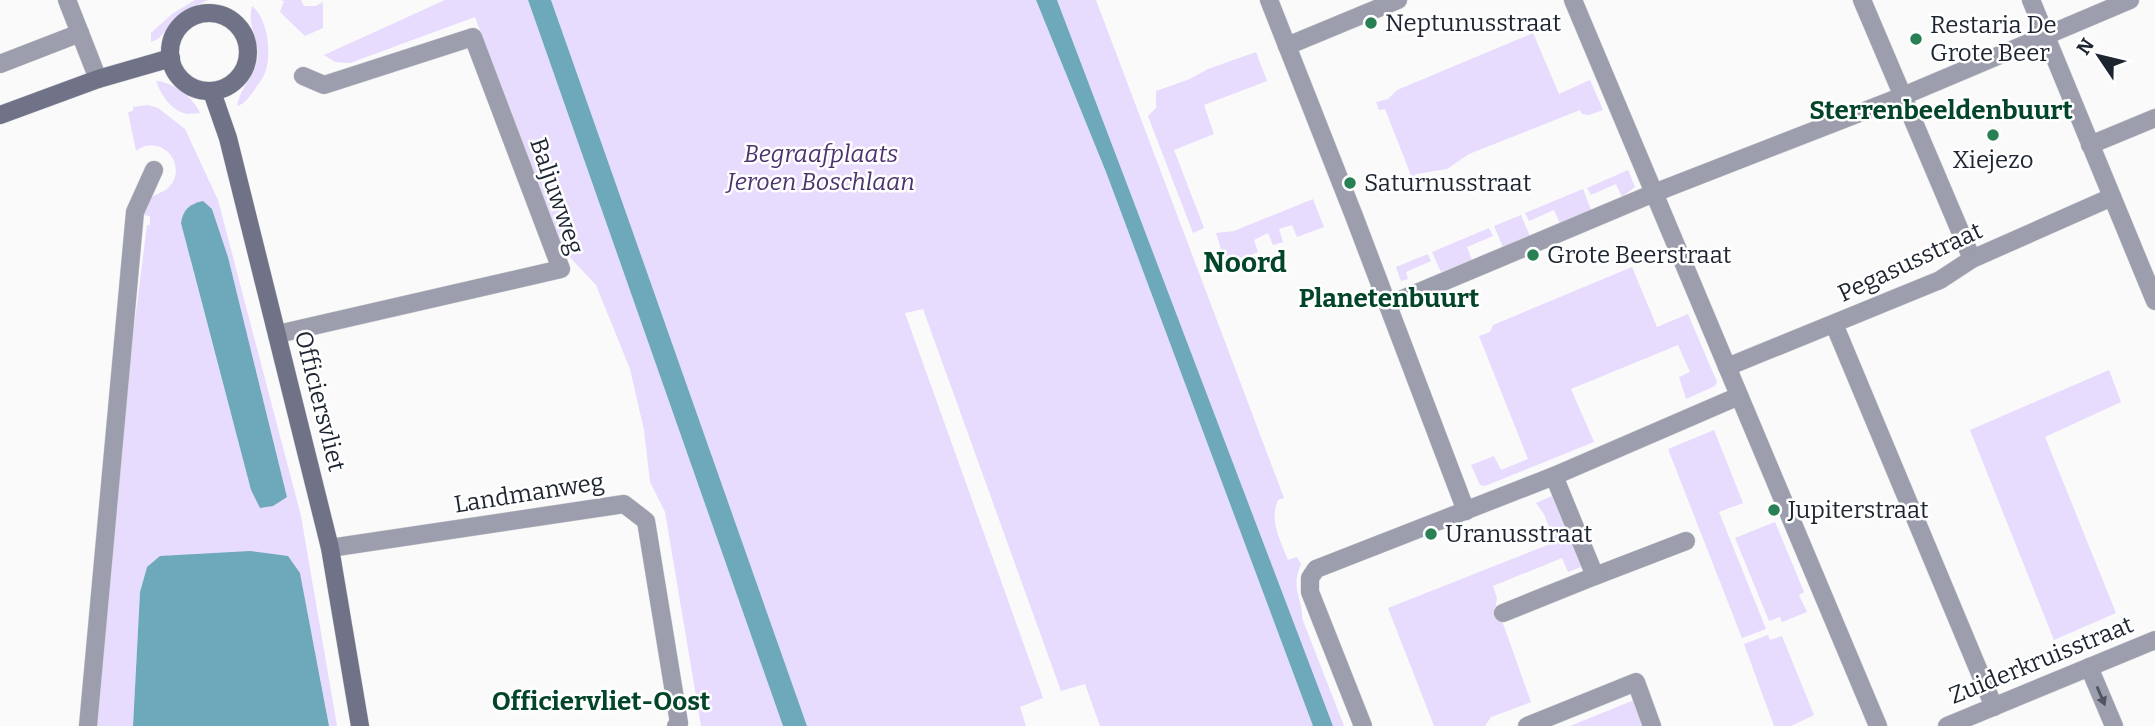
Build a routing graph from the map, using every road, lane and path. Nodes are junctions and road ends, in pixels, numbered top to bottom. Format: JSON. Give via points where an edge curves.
{"nodes":[{"id":1,"x":67,"y":0,"type":"edge"},
{"id":2,"x":234,"y":0,"type":"edge"},
{"id":3,"x":1269,"y":0,"type":"edge"},
{"id":4,"x":1398,"y":0,"type":"edge"},
{"id":5,"x":1573,"y":0,"type":"edge"},
{"id":6,"x":1862,"y":0,"type":"edge"},
{"id":7,"x":2031,"y":0,"type":"edge"},
{"id":8,"x":2130,"y":0,"type":"edge"},
{"id":9,"x":223,"y":15,"type":"junction"},
{"id":10,"x":80,"y":33,"type":"junction"},
{"id":11,"x":2046,"y":36,"type":"junction"},
{"id":12,"x":1287,"y":47,"type":"junction"},
{"id":13,"x":171,"y":58,"type":"junction"},
{"id":14,"x":0,"y":64,"type":"edge"},
{"id":15,"x":303,"y":76,"type":"dead end"},
{"id":16,"x":99,"y":79,"type":"junction"},
{"id":17,"x":212,"y":92,"type":"junction"},
{"id":18,"x":1903,"y":96,"type":"junction"},
{"id":19,"x":0,"y":115,"type":"edge"},
{"id":20,"x":2155,"y":118,"type":"edge"},
{"id":21,"x":2090,"y":145,"type":"junction"},
{"id":22,"x":154,"y":170,"type":"dead end"},
{"id":23,"x":1654,"y":193,"type":"junction"},
{"id":24,"x":2112,"y":197,"type":"junction"},
{"id":25,"x":1972,"y":259,"type":"junction"},
{"id":26,"x":2155,"y":300,"type":"edge"},
{"id":27,"x":1388,"y":305,"type":"junction"},
{"id":28,"x":1834,"y":324,"type":"junction"},
{"id":29,"x":278,"y":334,"type":"junction"},
{"id":30,"x":1727,"y":367,"type":"junction"},
{"id":31,"x":1739,"y":396,"type":"junction"},
{"id":32,"x":1553,"y":476,"type":"junction"},
{"id":33,"x":1466,"y":511,"type":"junction"},
{"id":34,"x":1686,"y":541,"type":"dead end"},
{"id":35,"x":331,"y":548,"type":"junction"},
{"id":36,"x":1595,"y":576,"type":"junction"},
{"id":37,"x":1503,"y":613,"type":"dead end"},
{"id":38,"x":2155,"y":640,"type":"edge"},
{"id":39,"x":2089,"y":667,"type":"junction"},
{"id":40,"x":1994,"y":706,"type":"junction"},
{"id":41,"x":88,"y":726,"type":"edge"},
{"id":42,"x":360,"y":726,"type":"edge"},
{"id":43,"x":676,"y":726,"type":"edge"},
{"id":44,"x":1363,"y":726,"type":"edge"},
{"id":45,"x":1527,"y":726,"type":"edge"},
{"id":46,"x":1652,"y":726,"type":"edge"},
{"id":47,"x":1878,"y":726,"type":"edge"},
{"id":48,"x":1947,"y":726,"type":"edge"},
{"id":49,"x":2114,"y":726,"type":"edge"}],
"edges":[{"from":1,"to":10,"type":"street"},
{"from":2,"to":9,"type":"main road"},
{"from":3,"to":12,"type":"street"},
{"from":4,"to":12,"type":"street"},
{"from":5,"to":23,"type":"street"},
{"from":6,"to":18,"type":"street"},
{"from":7,"to":11,"type":"street"},
{"from":8,"to":11,"type":"street"},
{"from":9,"to":13,"type":"main road","via":[[203,14],[185,22],[170,45]]},
{"from":9,"to":17,"type":"main road","via":[[242,31],[248,55],[239,78]]},
{"from":10,"to":14,"type":"street"},
{"from":10,"to":16,"type":"street"},
{"from":11,"to":18,"type":"street"},
{"from":11,"to":21,"type":"street"},
{"from":12,"to":27,"type":"street"},
{"from":13,"to":16,"type":"main road"},
{"from":13,"to":17,"type":"main road","via":[[188,85]]},
{"from":15,"to":29,"type":"street","name":"Baljuwweg","via":[[324,85],[473,37],[561,269]]},
{"from":16,"to":19,"type":"main road"},
{"from":17,"to":29,"type":"main road","name":"Officiersvliet"},
{"from":18,"to":23,"type":"street"},
{"from":18,"to":25,"type":"street"},
{"from":20,"to":21,"type":"street"},
{"from":21,"to":24,"type":"street"},
{"from":22,"to":41,"type":"street","via":[[135,212]]},
{"from":23,"to":27,"type":"street"},
{"from":23,"to":30,"type":"street"},
{"from":24,"to":25,"type":"street","name":"Pegasusstraat"},
{"from":24,"to":26,"type":"street"},
{"from":25,"to":28,"type":"street","name":"Pegasusstraat","via":[[1940,280]]},
{"from":27,"to":33,"type":"street"},
{"from":28,"to":30,"type":"street","name":"Pegasusstraat"},
{"from":28,"to":40,"type":"street"},
{"from":29,"to":35,"type":"main road","name":"Officiersvliet"},
{"from":30,"to":31,"type":"street"},
{"from":31,"to":32,"type":"street"},
{"from":31,"to":47,"type":"street"},
{"from":32,"to":33,"type":"street"},
{"from":32,"to":36,"type":"street"},
{"from":33,"to":44,"type":"street","via":[[1316,569],[1310,578],[1310,592]]},
{"from":34,"to":36,"type":"street"},
{"from":35,"to":42,"type":"main road","name":"Officiersvliet"},
{"from":35,"to":43,"type":"street","name":"Landmanweg","via":[[624,504],[646,521]]},
{"from":36,"to":37,"type":"street"},
{"from":38,"to":39,"type":"street","name":"Zuiderkruisstraat"},
{"from":39,"to":40,"type":"street","name":"Zuiderkruisstraat"},
{"from":39,"to":49,"type":"street","one_way":true},
{"from":40,"to":48,"type":"street","name":"Zuiderkruisstraat"},
{"from":45,"to":46,"type":"street","via":[[1636,682]]}]}
